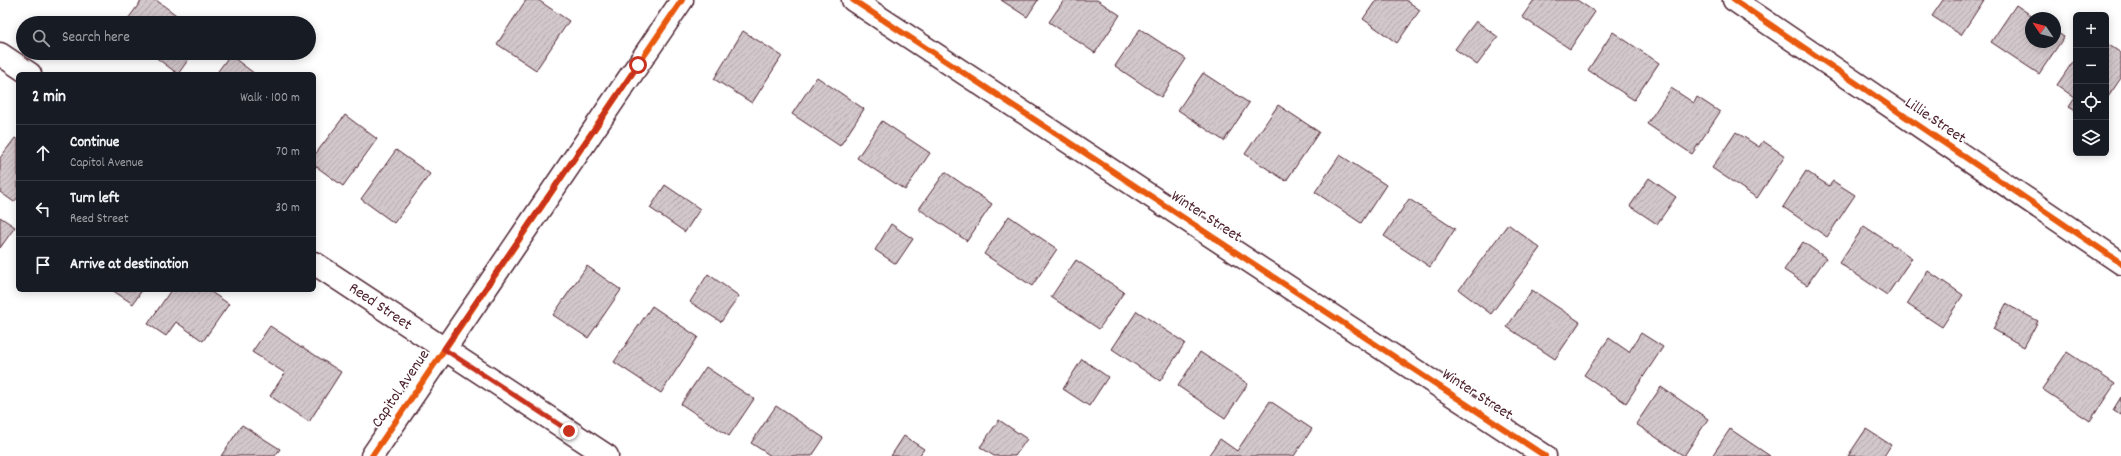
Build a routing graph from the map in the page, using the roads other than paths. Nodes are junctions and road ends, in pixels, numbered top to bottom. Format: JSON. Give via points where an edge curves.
{"nodes":[{"id":1,"x":682,"y":0,"type":"edge"},
{"id":2,"x":853,"y":0,"type":"edge"},
{"id":3,"x":1734,"y":0,"type":"edge"},
{"id":4,"x":0,"y":54,"type":"edge"},
{"id":5,"x":27,"y":72,"type":"edge"},
{"id":6,"x":2121,"y":263,"type":"edge"},
{"id":7,"x":316,"y":264,"type":"edge"},
{"id":8,"x":444,"y":349,"type":"junction"},
{"id":9,"x":372,"y":456,"type":"edge"},
{"id":10,"x":607,"y":456,"type":"edge"},
{"id":11,"x":1545,"y":456,"type":"edge"}],
"edges":[{"from":1,"to":8,"type":"street","name":"Capitol Avenue"},
{"from":2,"to":11,"type":"street","name":"Winter Street"},
{"from":3,"to":6,"type":"street","name":"Lillie Street"},
{"from":4,"to":5,"type":"street"},
{"from":7,"to":8,"type":"street","name":"Reed Street"},
{"from":8,"to":9,"type":"street","name":"Capitol Avenue"},
{"from":8,"to":10,"type":"street","name":"Reed Street"}]}
